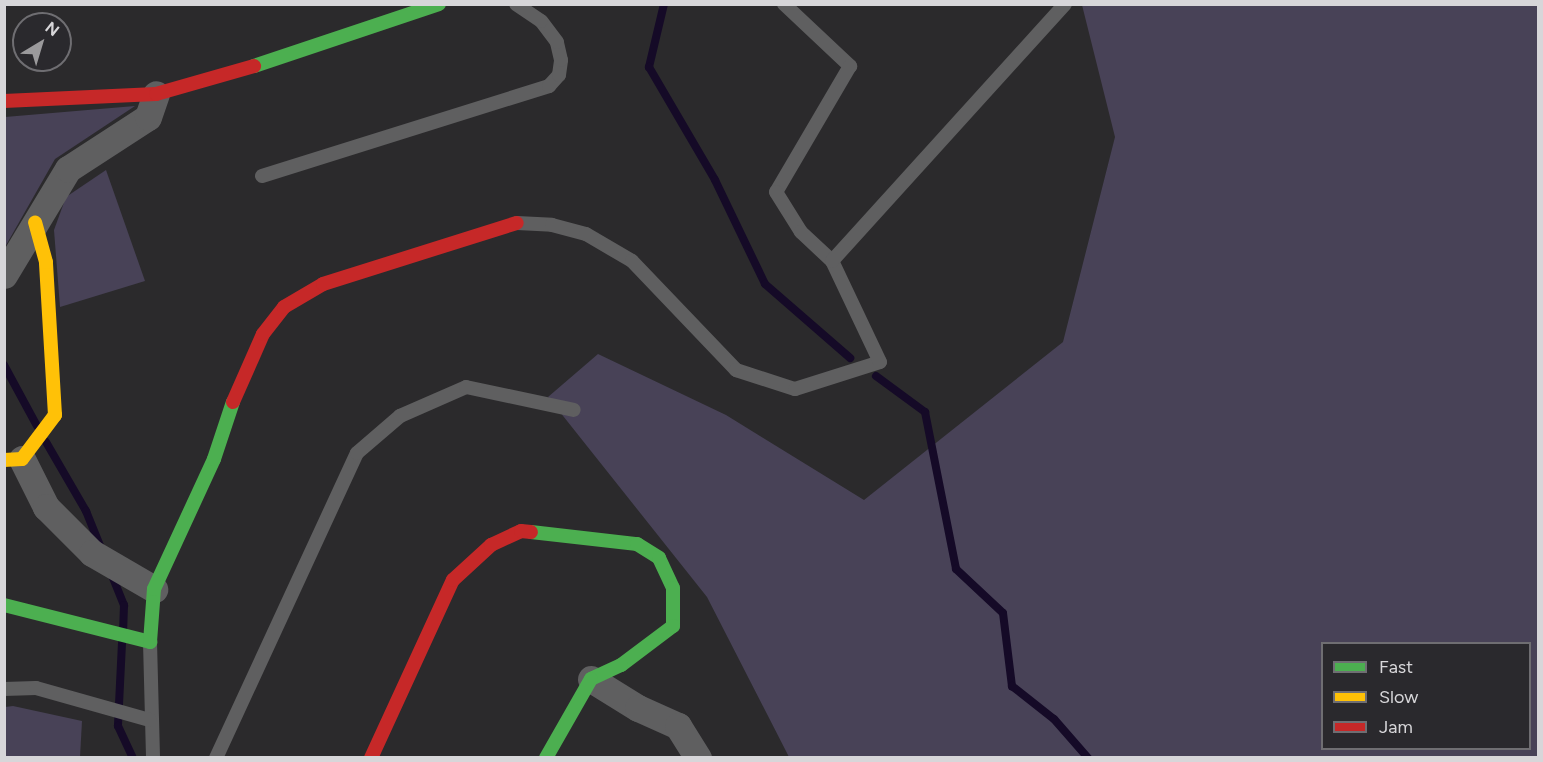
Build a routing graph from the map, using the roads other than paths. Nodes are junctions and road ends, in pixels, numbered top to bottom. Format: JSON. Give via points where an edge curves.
{"nodes":[{"id":1,"x":439,"y":4,"type":"edge"},
{"id":2,"x":516,"y":4,"type":"edge"},
{"id":3,"x":784,"y":4,"type":"edge"},
{"id":4,"x":1065,"y":4,"type":"edge"},
{"id":5,"x":156,"y":94,"type":"junction"},
{"id":6,"x":7,"y":99,"type":"edge"},
{"id":7,"x":262,"y":176,"type":"dead end"},
{"id":8,"x":35,"y":222,"type":"junction"},
{"id":9,"x":517,"y":223,"type":"joint"},
{"id":10,"x":832,"y":261,"type":"junction"},
{"id":11,"x":4,"y":275,"type":"edge"},
{"id":12,"x":574,"y":410,"type":"dead end"},
{"id":13,"x":13,"y":459,"type":"edge"},
{"id":14,"x":154,"y":589,"type":"junction"},
{"id":15,"x":4,"y":605,"type":"edge"},
{"id":16,"x":150,"y":642,"type":"junction"},
{"id":17,"x":591,"y":679,"type":"junction"},
{"id":18,"x":4,"y":689,"type":"edge"},
{"id":19,"x":150,"y":720,"type":"junction"},
{"id":20,"x":153,"y":758,"type":"edge"},
{"id":21,"x":216,"y":758,"type":"edge"},
{"id":22,"x":371,"y":758,"type":"edge"},
{"id":23,"x":546,"y":758,"type":"edge"},
{"id":24,"x":698,"y":758,"type":"edge"}],
"edges":[{"from":1,"to":5,"type":"street","via":[[216,79]]},
{"from":2,"to":7,"type":"lane","via":[[541,21],[557,42],[559,75],[549,86]]},
{"from":3,"to":10,"type":"lane","via":[[850,66],[776,192],[801,232]]},
{"from":4,"to":10,"type":"lane"},
{"from":5,"to":6,"type":"street"},
{"from":5,"to":8,"type":"street","via":[[148,117],[68,169]]},
{"from":8,"to":11,"type":"street"},
{"from":8,"to":13,"type":"street","via":[[46,262],[55,416]]},
{"from":9,"to":10,"type":"lane","via":[[552,225],[586,234],[632,261],[736,370],[795,389],[880,362]]},
{"from":9,"to":14,"type":"street","via":[[323,284],[284,307],[263,334],[238,385],[214,459]]},
{"from":12,"to":21,"type":"lane","via":[[466,387],[400,416],[357,453]]},
{"from":13,"to":14,"type":"street","via":[[46,507],[92,554]]},
{"from":14,"to":16,"type":"street"},
{"from":15,"to":16,"type":"street"},
{"from":16,"to":19,"type":"lane"},
{"from":17,"to":22,"type":"street","via":[[621,665],[673,626],[673,588],[659,558],[637,544],[521,531],[491,545],[453,580]]},
{"from":17,"to":23,"type":"street"},
{"from":17,"to":24,"type":"street","via":[[638,708],[678,726]]},
{"from":18,"to":19,"type":"lane","via":[[36,688]]},
{"from":19,"to":20,"type":"lane"}]}
